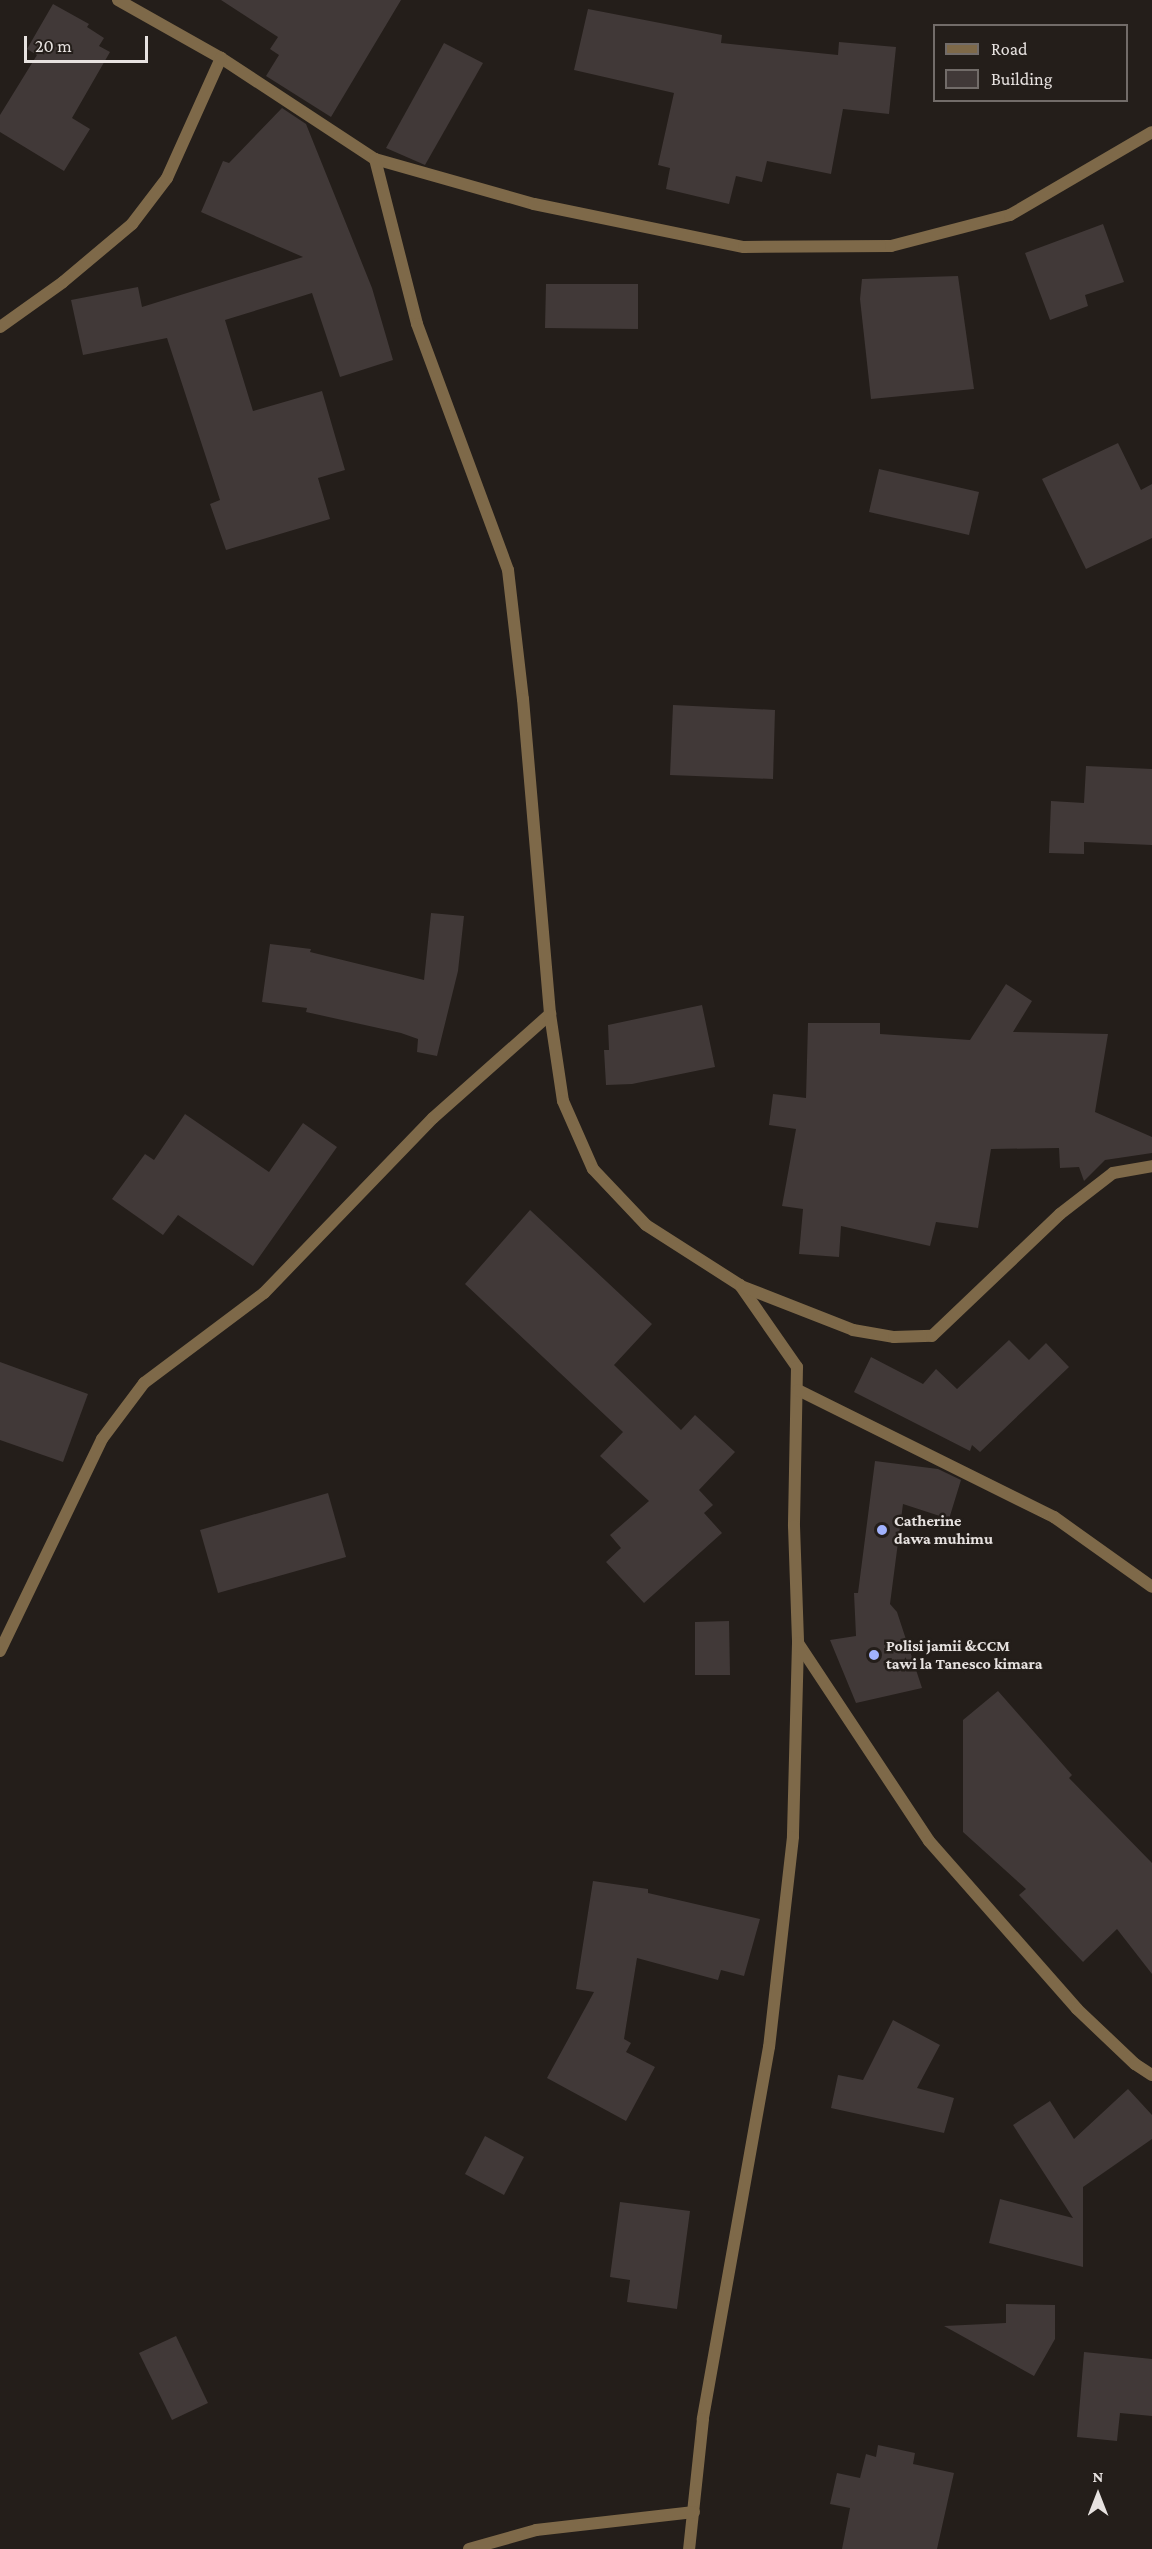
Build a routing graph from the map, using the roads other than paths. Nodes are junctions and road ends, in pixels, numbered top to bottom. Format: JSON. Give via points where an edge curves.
{"nodes":[{"id":1,"x":126,"y":2,"type":"edge"},
{"id":2,"x":221,"y":58,"type":"junction"},
{"id":3,"x":1152,"y":132,"type":"edge"},
{"id":4,"x":375,"y":159,"type":"junction"},
{"id":5,"x":0,"y":327,"type":"edge"},
{"id":6,"x":550,"y":1014,"type":"junction"},
{"id":7,"x":1152,"y":1166,"type":"edge"},
{"id":8,"x":740,"y":1285,"type":"junction"},
{"id":9,"x":798,"y":1390,"type":"junction"},
{"id":10,"x":1152,"y":1587,"type":"edge"},
{"id":11,"x":798,"y":1643,"type":"junction"},
{"id":12,"x":0,"y":1651,"type":"edge"},
{"id":13,"x":1152,"y":2074,"type":"edge"},
{"id":14,"x":694,"y":2512,"type":"junction"},
{"id":15,"x":469,"y":2549,"type":"edge"},
{"id":16,"x":690,"y":2549,"type":"edge"}],
"edges":[{"from":1,"to":2,"type":"street"},
{"from":2,"to":4,"type":"street"},
{"from":2,"to":5,"type":"street","via":[[167,178],[132,224],[63,282]]},
{"from":3,"to":4,"type":"street","via":[[1010,215],[891,246],[744,247],[534,204]]},
{"from":4,"to":6,"type":"street","via":[[417,324],[508,570]]},
{"from":6,"to":8,"type":"street","via":[[563,1101],[593,1169],[646,1225]]},
{"from":6,"to":12,"type":"street","via":[[433,1118],[264,1293],[144,1383],[102,1439]]},
{"from":7,"to":8,"type":"street","via":[[1113,1173],[1060,1214],[932,1336],[894,1337],[853,1330]]},
{"from":8,"to":9,"type":"street","via":[[797,1367]]},
{"from":9,"to":10,"type":"street","via":[[1054,1517]]},
{"from":9,"to":11,"type":"street","via":[[794,1526]]},
{"from":11,"to":13,"type":"street","via":[[930,1842],[1077,2009],[1135,2064]]},
{"from":11,"to":14,"type":"street","via":[[793,1837],[769,2047],[703,2419]]},
{"from":14,"to":15,"type":"street","via":[[536,2530]]},
{"from":14,"to":16,"type":"street"}]}
